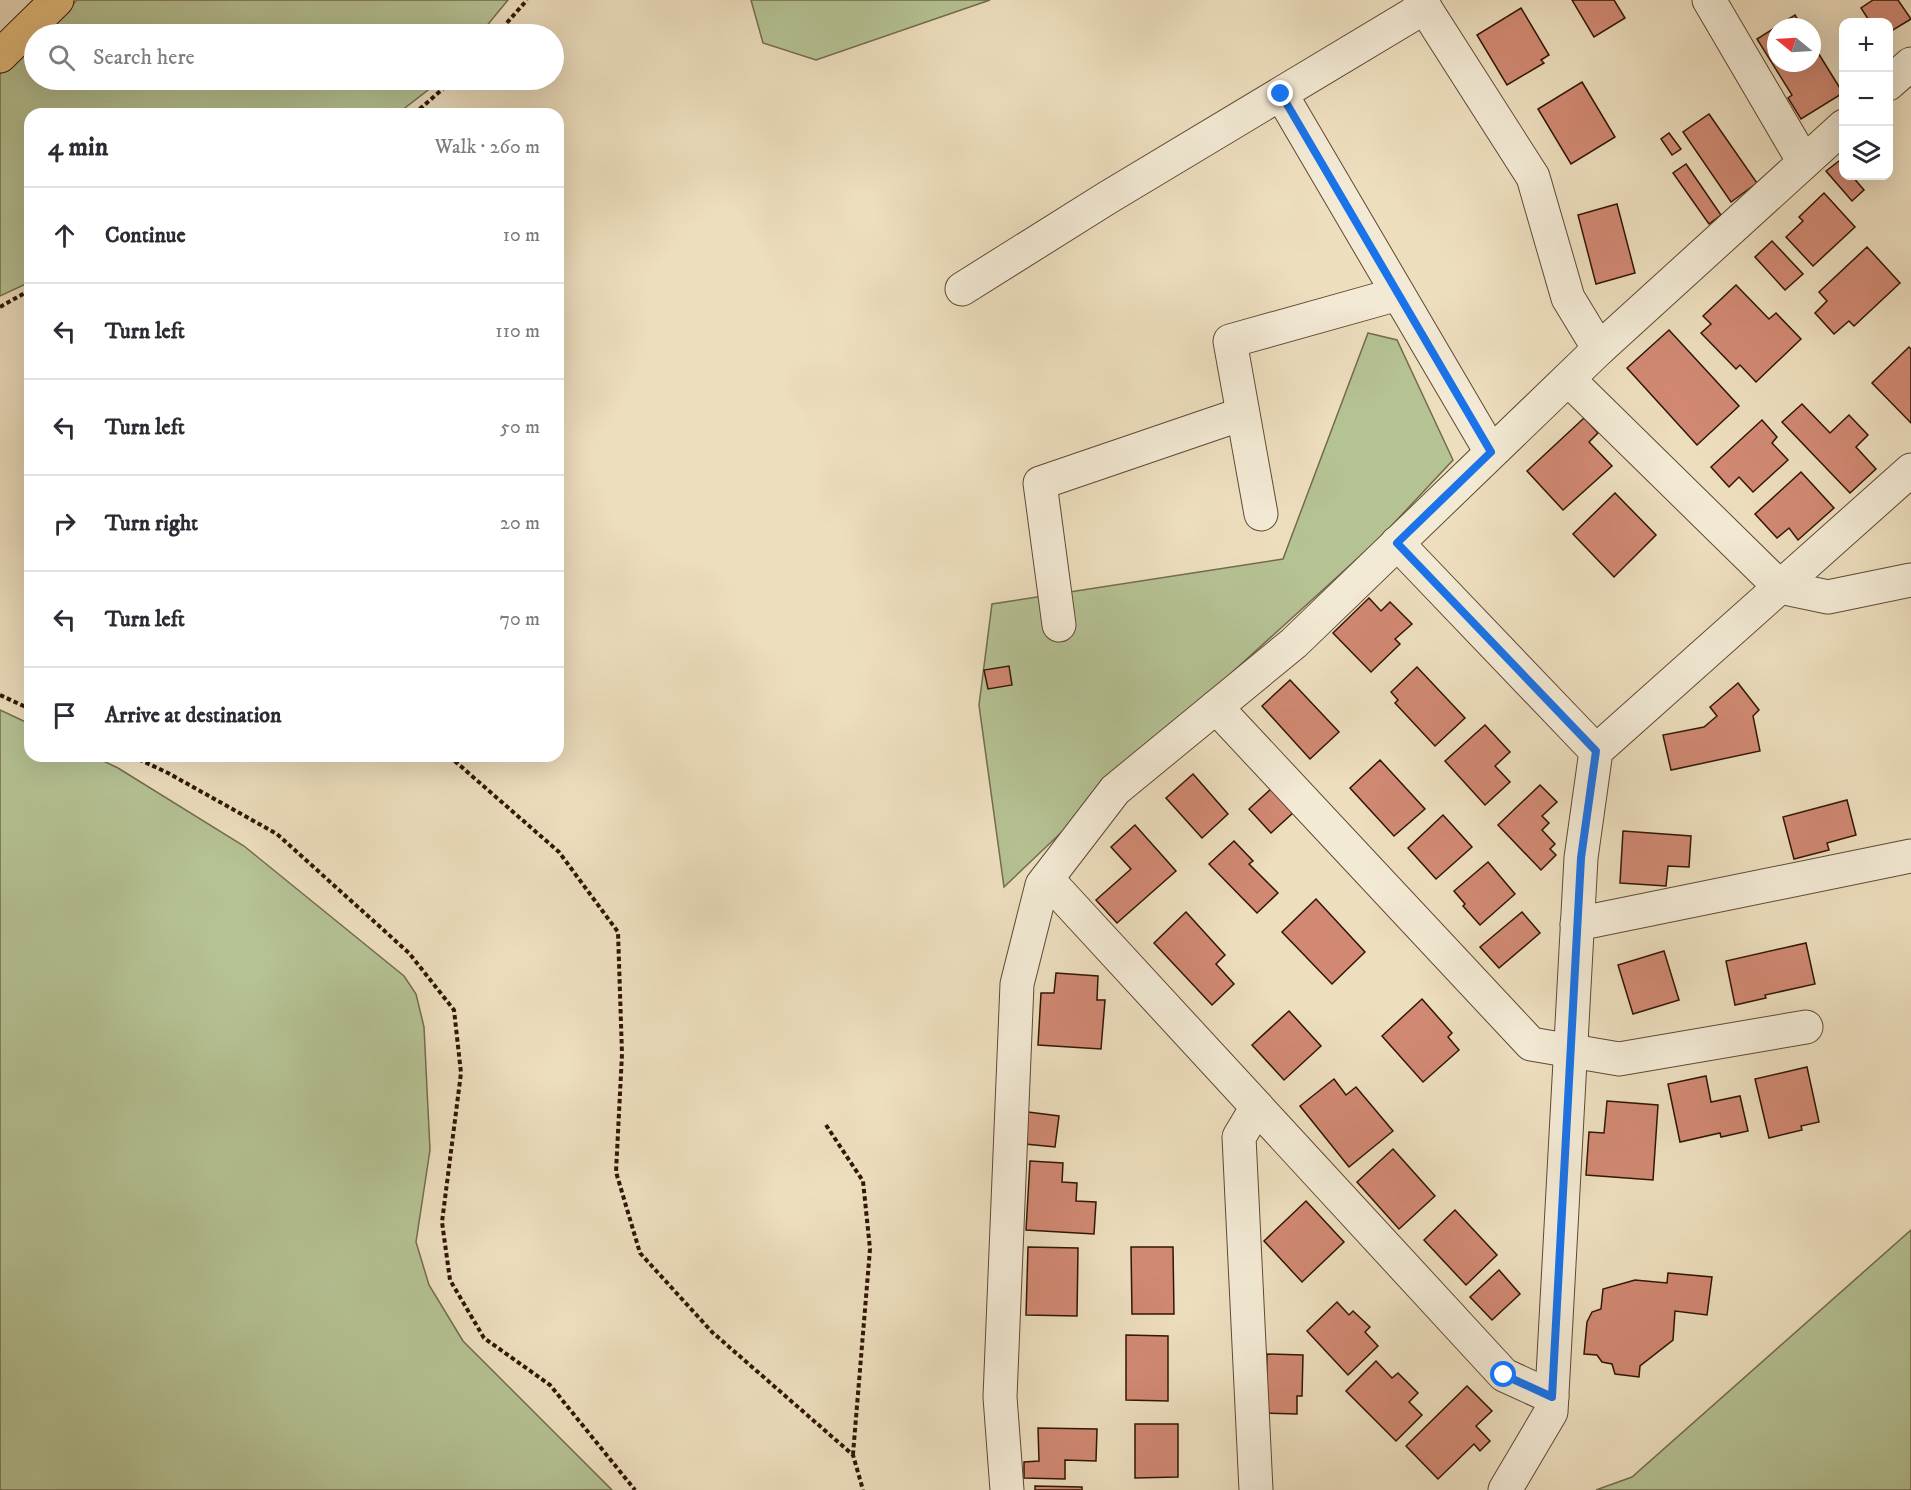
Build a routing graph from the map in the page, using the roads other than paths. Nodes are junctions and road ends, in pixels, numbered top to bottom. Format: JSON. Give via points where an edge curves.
{"nodes":[{"id":1,"x":57,"y":0,"type":"edge"},
{"id":2,"x":1709,"y":0,"type":"edge"},
{"id":3,"x":1423,"y":4,"type":"edge"},
{"id":4,"x":33,"y":24,"type":"edge"},
{"id":5,"x":24,"y":32,"type":"edge"},
{"id":6,"x":0,"y":56,"type":"edge"},
{"id":7,"x":1911,"y":64,"type":"edge"},
{"id":8,"x":1893,"y":80,"type":"edge"},
{"id":9,"x":1281,"y":94,"type":"junction"},
{"id":10,"x":1839,"y":130,"type":"edge"},
{"id":11,"x":1804,"y":162,"type":"junction"},
{"id":12,"x":962,"y":289,"type":"dead end"},
{"id":13,"x":1398,"y":294,"type":"junction"},
{"id":14,"x":1599,"y":349,"type":"junction"},
{"id":15,"x":1568,"y":379,"type":"junction"},
{"id":16,"x":1242,"y":414,"type":"junction"},
{"id":17,"x":1491,"y":452,"type":"junction"},
{"id":18,"x":1911,"y":470,"type":"edge"},
{"id":19,"x":1261,"y":514,"type":"dead end"},
{"id":20,"x":1397,"y":543,"type":"junction"},
{"id":21,"x":1911,"y":580,"type":"edge"},
{"id":22,"x":1780,"y":587,"type":"junction"},
{"id":23,"x":1059,"y":625,"type":"dead end"},
{"id":24,"x":1216,"y":707,"type":"junction"},
{"id":25,"x":1596,"y":751,"type":"junction"},
{"id":26,"x":1911,"y":856,"type":"edge"},
{"id":27,"x":1047,"y":879,"type":"junction"},
{"id":28,"x":1577,"y":924,"type":"junction"},
{"id":29,"x":1806,"y":1027,"type":"dead end"},
{"id":30,"x":1570,"y":1052,"type":"junction"},
{"id":31,"x":1257,"y":1107,"type":"junction"},
{"id":32,"x":1552,"y":1397,"type":"junction"},
{"id":33,"x":1007,"y":1490,"type":"edge"},
{"id":34,"x":1256,"y":1490,"type":"edge"},
{"id":35,"x":1505,"y":1490,"type":"edge"}],
"edges":[{"from":1,"to":4,"type":"main road"},
{"from":2,"to":11,"type":"street"},
{"from":3,"to":9,"type":"street"},
{"from":3,"to":14,"type":"street","via":[[1533,177],[1568,298]]},
{"from":5,"to":6,"type":"main road"},
{"from":7,"to":8,"type":"street"},
{"from":9,"to":12,"type":"street"},
{"from":9,"to":13,"type":"street"},
{"from":10,"to":11,"type":"street"},
{"from":11,"to":14,"type":"street"},
{"from":13,"to":16,"type":"street","via":[[1230,341]]},
{"from":13,"to":17,"type":"street"},
{"from":14,"to":15,"type":"street"},
{"from":15,"to":17,"type":"street"},
{"from":15,"to":22,"type":"street"},
{"from":16,"to":19,"type":"street"},
{"from":16,"to":23,"type":"street","via":[[1040,483]]},
{"from":17,"to":20,"type":"street"},
{"from":18,"to":22,"type":"street"},
{"from":20,"to":24,"type":"street","via":[[1294,643]]},
{"from":20,"to":25,"type":"street"},
{"from":21,"to":22,"type":"street","via":[[1828,597]]},
{"from":22,"to":25,"type":"street"},
{"from":24,"to":27,"type":"street","via":[[1115,790]]},
{"from":24,"to":30,"type":"street","via":[[1531,1044]]},
{"from":25,"to":28,"type":"street","via":[[1581,858]]},
{"from":26,"to":28,"type":"street"},
{"from":27,"to":31,"type":"street"},
{"from":27,"to":33,"type":"street","via":[[1042,885],[1017,984],[1000,1397]]},
{"from":28,"to":30,"type":"street"},
{"from":29,"to":30,"type":"street","via":[[1619,1059]]},
{"from":30,"to":32,"type":"street"},
{"from":31,"to":32,"type":"street","via":[[1504,1375]]},
{"from":31,"to":34,"type":"street","via":[[1239,1137]]},
{"from":32,"to":35,"type":"street","via":[[1551,1412]]}]}
